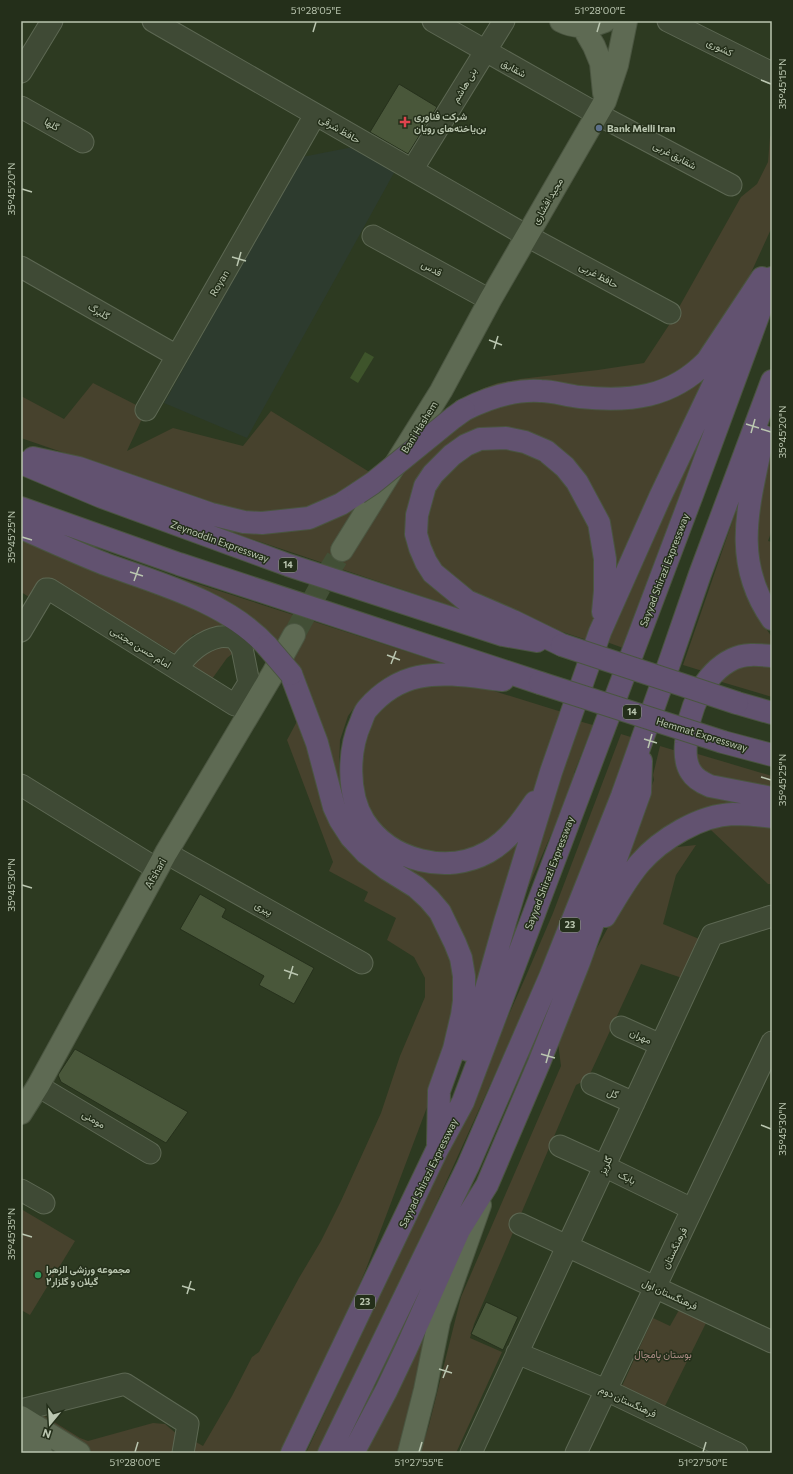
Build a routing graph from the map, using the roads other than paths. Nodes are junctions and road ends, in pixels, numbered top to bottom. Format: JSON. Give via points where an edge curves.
{"nodes":[{"id":1,"x":52,"y":21,"type":"edge"},
{"id":2,"x":152,"y":21,"type":"edge"},
{"id":3,"x":432,"y":21,"type":"edge"},
{"id":4,"x":504,"y":21,"type":"edge"},
{"id":5,"x":561,"y":21,"type":"edge"},
{"id":6,"x":605,"y":21,"type":"edge"},
{"id":7,"x":626,"y":21,"type":"edge"},
{"id":8,"x":668,"y":21,"type":"edge"},
{"id":9,"x":583,"y":27,"type":"junction"},
{"id":10,"x":484,"y":51,"type":"junction"},
{"id":11,"x":24,"y":60,"type":"edge"},
{"id":12,"x":772,"y":73,"type":"edge"},
{"id":13,"x":21,"y":107,"type":"edge"},
{"id":14,"x":601,"y":107,"type":"junction"},
{"id":15,"x":315,"y":115,"type":"junction"},
{"id":16,"x":83,"y":142,"type":"dead end"},
{"id":17,"x":412,"y":170,"type":"junction"},
{"id":18,"x":731,"y":184,"type":"dead end"},
{"id":19,"x":373,"y":236,"type":"dead end"},
{"id":20,"x":527,"y":236,"type":"junction"},
{"id":21,"x":772,"y":264,"type":"edge"},
{"id":22,"x":21,"y":267,"type":"edge"},
{"id":23,"x":772,"y":268,"type":"edge"},
{"id":24,"x":772,"y":278,"type":"edge"},
{"id":25,"x":490,"y":300,"type":"junction"},
{"id":26,"x":670,"y":313,"type":"dead end"},
{"id":27,"x":177,"y":356,"type":"junction"},
{"id":28,"x":772,"y":381,"type":"edge"},
{"id":29,"x":772,"y":391,"type":"edge"},
{"id":30,"x":146,"y":410,"type":"dead end"},
{"id":31,"x":21,"y":455,"type":"edge"},
{"id":32,"x":21,"y":463,"type":"edge"},
{"id":33,"x":21,"y":508,"type":"edge"},
{"id":34,"x":21,"y":528,"type":"edge"},
{"id":35,"x":342,"y":550,"type":"tunnel mouth"},
{"id":36,"x":27,"y":605,"type":"edge"},
{"id":37,"x":772,"y":620,"type":"edge"},
{"id":38,"x":21,"y":631,"type":"edge"},
{"id":39,"x":600,"y":632,"type":"junction"},
{"id":40,"x":294,"y":635,"type":"tunnel mouth"},
{"id":41,"x":562,"y":645,"type":"junction"},
{"id":42,"x":772,"y":656,"type":"edge"},
{"id":43,"x":177,"y":669,"type":"junction"},
{"id":44,"x":282,"y":674,"type":"junction"},
{"id":45,"x":540,"y":683,"type":"junction"},
{"id":46,"x":772,"y":713,"type":"edge"},
{"id":47,"x":642,"y":740,"type":"junction"},
{"id":48,"x":772,"y":755,"type":"edge"},
{"id":49,"x":551,"y":772,"type":"junction"},
{"id":50,"x":21,"y":785,"type":"edge"},
{"id":51,"x":772,"y":798,"type":"edge"},
{"id":52,"x":772,"y":817,"type":"edge"},
{"id":53,"x":161,"y":861,"type":"junction"},
{"id":54,"x":772,"y":916,"type":"edge"},
{"id":55,"x":579,"y":962,"type":"junction"},
{"id":56,"x":362,"y":963,"type":"dead end"},
{"id":57,"x":621,"y":1027,"type":"dead end"},
{"id":58,"x":772,"y":1042,"type":"edge"},
{"id":59,"x":661,"y":1045,"type":"junction"},
{"id":60,"x":592,"y":1084,"type":"dead end"},
{"id":61,"x":38,"y":1086,"type":"junction"},
{"id":62,"x":634,"y":1103,"type":"junction"},
{"id":63,"x":21,"y":1113,"type":"edge"},
{"id":64,"x":560,"y":1146,"type":"dead end"},
{"id":65,"x":437,"y":1150,"type":"junction"},
{"id":66,"x":150,"y":1153,"type":"dead end"},
{"id":67,"x":604,"y":1166,"type":"junction"},
{"id":68,"x":487,"y":1185,"type":"junction"},
{"id":69,"x":21,"y":1190,"type":"edge"},
{"id":70,"x":44,"y":1203,"type":"dead end"},
{"id":71,"x":692,"y":1209,"type":"junction"},
{"id":72,"x":520,"y":1224,"type":"dead end"},
{"id":73,"x":567,"y":1246,"type":"junction"},
{"id":74,"x":655,"y":1287,"type":"junction"},
{"id":75,"x":772,"y":1342,"type":"edge"},
{"id":76,"x":517,"y":1353,"type":"junction"},
{"id":77,"x":606,"y":1390,"type":"junction"},
{"id":78,"x":21,"y":1410,"type":"edge"},
{"id":79,"x":21,"y":1417,"type":"edge"},
{"id":80,"x":21,"y":1439,"type":"edge"},
{"id":81,"x":41,"y":1453,"type":"edge"},
{"id":82,"x":79,"y":1453,"type":"edge"},
{"id":83,"x":183,"y":1453,"type":"edge"},
{"id":84,"x":292,"y":1453,"type":"edge"},
{"id":85,"x":329,"y":1453,"type":"edge"},
{"id":86,"x":353,"y":1453,"type":"edge"},
{"id":87,"x":409,"y":1453,"type":"edge"},
{"id":88,"x":471,"y":1453,"type":"edge"},
{"id":89,"x":576,"y":1453,"type":"edge"},
{"id":90,"x":737,"y":1453,"type":"edge"}],
"edges":[{"from":1,"to":11,"type":"street"},
{"from":2,"to":15,"type":"street","name":"حافظ شرقی"},
{"from":3,"to":10,"type":"street","name":"شقایق"},
{"from":4,"to":10,"type":"street","name":"بنی هاشم"},
{"from":5,"to":9,"type":"main road"},
{"from":6,"to":9,"type":"main road"},
{"from":7,"to":14,"type":"main road","via":[[617,65]]},
{"from":8,"to":12,"type":"street","name":"کشوری"},
{"from":9,"to":14,"type":"main road","via":[[601,63]]},
{"from":10,"to":14,"type":"street","name":"شقایق"},
{"from":10,"to":17,"type":"street","name":"بنی هاشم"},
{"from":13,"to":16,"type":"street","name":"گلها"},
{"from":14,"to":18,"type":"street","name":"شقایق غربی"},
{"from":14,"to":20,"type":"main road","name":"مجید افشاری"},
{"from":15,"to":17,"type":"street","name":"حافظ شرقی"},
{"from":15,"to":27,"type":"street","name":"Royan"},
{"from":17,"to":20,"type":"street","name":"حافظ شرقی"},
{"from":19,"to":25,"type":"street","name":"قدس"},
{"from":20,"to":25,"type":"main road","name":"مجید افشاری"},
{"from":20,"to":26,"type":"street","name":"حافظ غربی"},
{"from":21,"to":31,"type":"highway","bridge":true,"via":[[707,361],[684,381],[648,395],[618,399],[578,397],[542,390],[493,398],[464,410],[358,493],[341,504],[309,518],[262,524],[244,522],[211,514],[79,468]]},
{"from":22,"to":27,"type":"street","name":"گلبرگ"},
{"from":23,"to":39,"type":"highway","via":[[729,350]]},
{"from":24,"to":65,"type":"highway","name":"Sayyad Shirazi Expressway","number":"23","via":[[463,1102]]},
{"from":25,"to":35,"type":"main road","name":"Bani Hashem","via":[[442,391]]},
{"from":27,"to":30,"type":"street","name":"Royan"},
{"from":28,"to":47,"type":"highway","number":"23"},
{"from":29,"to":37,"type":"highway","via":[[749,505],[746,542],[749,568],[758,595]]},
{"from":32,"to":41,"type":"highway","name":"Zeynoddin Expressway","number":"14","via":[[102,497],[288,565],[503,634]]},
{"from":33,"to":45,"type":"highway","number":"14","via":[[179,564]]},
{"from":34,"to":44,"type":"highway","bridge":true,"via":[[90,558],[202,601],[231,616],[256,634],[267,646]]},
{"from":36,"to":38,"type":"street"},
{"from":36,"to":43,"type":"street","name":"امام حسن مجتبی","via":[[47,588]]},
{"from":39,"to":41,"type":"highway","via":[[605,591],[604,545],[599,523],[577,482],[565,467],[546,451],[525,442],[494,437],[466,445],[442,464],[425,486],[416,515],[416,534],[426,562],[433,573],[467,601]]},
{"from":39,"to":49,"type":"highway"},
{"from":40,"to":44,"type":"main road","name":"Afshari"},
{"from":41,"to":46,"type":"highway","number":"14","bridge":true},
{"from":42,"to":51,"type":"highway","via":[[738,657],[714,674],[698,695],[687,734],[685,755],[691,773],[710,786]]},
{"from":43,"to":43,"type":"street","name":"امام حسن مجتبی","via":[[235,704],[250,683],[242,648],[235,638],[221,636],[206,642],[186,656]]},
{"from":44,"to":53,"type":"main road","name":"Afshari"},
{"from":44,"to":65,"type":"highway","via":[[317,743],[334,807],[340,820],[366,854],[416,887],[429,899],[440,912],[461,958],[464,1001],[454,1049],[439,1091]]},
{"from":45,"to":48,"type":"highway","name":"Hemmat Expressway","number":"14","bridge":true,"via":[[723,742]]},
{"from":45,"to":49,"type":"highway","via":[[440,674],[417,677],[392,686],[367,709],[352,751],[351,773],[354,797],[361,815],[376,837],[403,855],[422,861],[442,863],[476,858],[501,842],[521,823]]},
{"from":47,"to":55,"type":"highway","via":[[640,792]]},
{"from":47,"to":85,"type":"highway","number":"23","via":[[550,977],[468,1166]]},
{"from":49,"to":65,"type":"highway"},
{"from":50,"to":53,"type":"street","name":"پیری"},
{"from":52,"to":55,"type":"highway","via":[[731,814],[712,818],[680,830],[666,840],[640,863]]},
{"from":53,"to":56,"type":"street","name":"پیری"},
{"from":53,"to":61,"type":"main road","name":"Afshari"},
{"from":54,"to":59,"type":"street","name":"گلریز","via":[[712,934]]},
{"from":55,"to":68,"type":"highway"},
{"from":57,"to":59,"type":"street","name":"مهران"},
{"from":58,"to":71,"type":"street","name":"فرهنگستان"},
{"from":59,"to":62,"type":"street","name":"گلریز"},
{"from":60,"to":62,"type":"street","name":"گل"},
{"from":61,"to":63,"type":"main road","name":"Afshari"},
{"from":61,"to":66,"type":"street","name":"مومنی"},
{"from":62,"to":67,"type":"street","name":"گلریز"},
{"from":64,"to":67,"type":"street","name":"بابک"},
{"from":65,"to":84,"type":"highway","name":"Sayyad Shirazi Expressway","number":"23"},
{"from":67,"to":71,"type":"street","name":"بابک"},
{"from":67,"to":73,"type":"street","name":"گلریز"},
{"from":68,"to":86,"type":"highway","via":[[459,1230],[406,1349]]},
{"from":68,"to":87,"type":"main road","via":[[439,1321],[424,1397]]},
{"from":69,"to":70,"type":"street"},
{"from":71,"to":74,"type":"street","name":"فرهنگستان"},
{"from":72,"to":73,"type":"street","name":"فرهنگستان اول"},
{"from":73,"to":74,"type":"street","name":"فرهنگستان اول"},
{"from":73,"to":76,"type":"street","name":"گلریز"},
{"from":74,"to":75,"type":"street","name":"فرهنگستان اول"},
{"from":74,"to":77,"type":"street","name":"فرهنگستان"},
{"from":76,"to":77,"type":"street","name":"فرهنگستان دوم"},
{"from":76,"to":88,"type":"street","name":"گلریز"},
{"from":77,"to":89,"type":"street","name":"فرهنگستان"},
{"from":77,"to":90,"type":"street","name":"فرهنگستان دوم"},
{"from":78,"to":83,"type":"street","via":[[125,1384],[188,1424]]},
{"from":79,"to":82,"type":"main road"},
{"from":80,"to":81,"type":"main road"}]}
